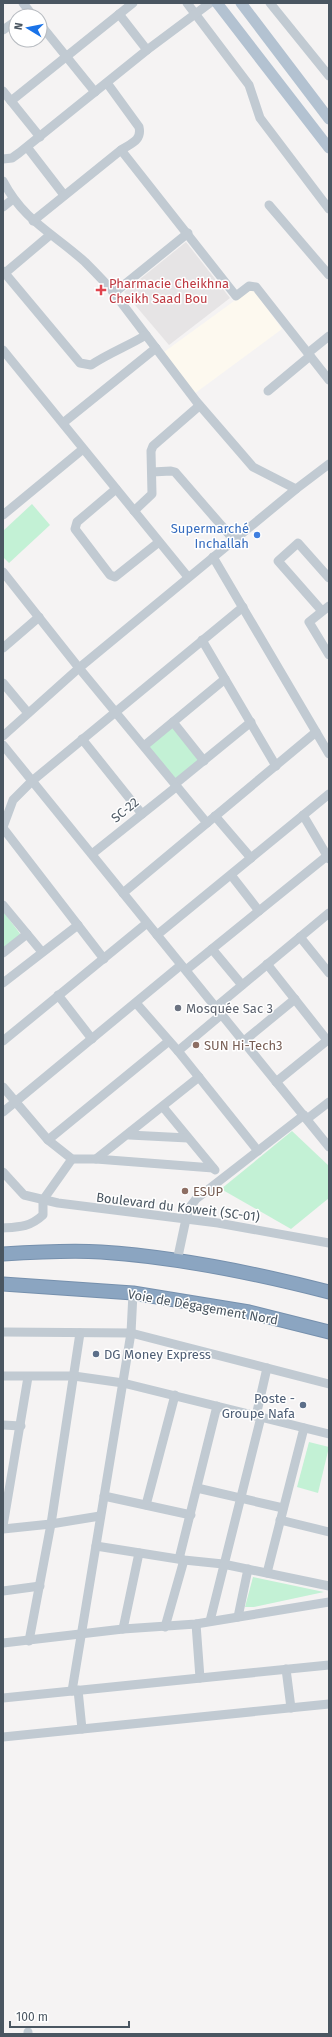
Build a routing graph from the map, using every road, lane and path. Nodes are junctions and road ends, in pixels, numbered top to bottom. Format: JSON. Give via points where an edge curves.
{"nodes":[{"id":1,"x":133,"y":3,"type":"edge"},
{"id":2,"x":187,"y":3,"type":"edge"},
{"id":3,"x":210,"y":3,"type":"edge"},
{"id":4,"x":217,"y":3,"type":"edge"},
{"id":5,"x":241,"y":3,"type":"edge"},
{"id":6,"x":270,"y":3,"type":"edge"},
{"id":7,"x":195,"y":13,"type":"junction"},
{"id":8,"x":119,"y":14,"type":"junction"},
{"id":9,"x":48,"y":34,"type":"edge"},
{"id":10,"x":147,"y":50,"type":"junction"},
{"id":11,"x":66,"y":56,"type":"junction"},
{"id":12,"x":329,"y":76,"type":"edge"},
{"id":13,"x":107,"y":83,"type":"junction"},
{"id":14,"x":3,"y":91,"type":"edge"},
{"id":15,"x":95,"y":92,"type":"junction"},
{"id":16,"x":11,"y":101,"type":"junction"},
{"id":17,"x":329,"y":119,"type":"edge"},
{"id":18,"x":40,"y":137,"type":"junction"},
{"id":19,"x":27,"y":147,"type":"junction"},
{"id":20,"x":329,"y":148,"type":"edge"},
{"id":21,"x":121,"y":150,"type":"junction"},
{"id":22,"x":3,"y":159,"type":"edge"},
{"id":23,"x":3,"y":181,"type":"edge"},
{"id":24,"x":64,"y":195,"type":"junction"},
{"id":25,"x":13,"y":199,"type":"junction"},
{"id":26,"x":269,"y":205,"type":"dead end"},
{"id":27,"x":3,"y":207,"type":"edge"},
{"id":28,"x":329,"y":209,"type":"edge"},
{"id":29,"x":33,"y":221,"type":"junction"},
{"id":30,"x":188,"y":233,"type":"junction"},
{"id":31,"x":50,"y":235,"type":"junction"},
{"id":32,"x":327,"y":269,"type":"edge"},
{"id":33,"x":4,"y":272,"type":"edge"},
{"id":34,"x":114,"y":293,"type":"junction"},
{"id":35,"x":146,"y":335,"type":"junction"},
{"id":36,"x":329,"y":336,"type":"edge"},
{"id":37,"x":156,"y":348,"type":"junction"},
{"id":38,"x":3,"y":350,"type":"edge"},
{"id":39,"x":309,"y":354,"type":"junction"},
{"id":40,"x":329,"y":380,"type":"edge"},
{"id":41,"x":268,"y":391,"type":"dead end"},
{"id":42,"x":199,"y":406,"type":"junction"},
{"id":43,"x":63,"y":423,"type":"junction"},
{"id":44,"x":83,"y":449,"type":"junction"},
{"id":45,"x":329,"y":464,"type":"edge"},
{"id":46,"x":152,"y":472,"type":"junction"},
{"id":47,"x":116,"y":489,"type":"junction"},
{"id":48,"x":296,"y":489,"type":"junction"},
{"id":49,"x":134,"y":511,"type":"junction"},
{"id":50,"x":4,"y":513,"type":"edge"},
{"id":51,"x":234,"y":540,"type":"junction"},
{"id":52,"x":159,"y":542,"type":"junction"},
{"id":53,"x":213,"y":557,"type":"junction"},
{"id":54,"x":3,"y":572,"type":"edge"},
{"id":55,"x":188,"y":577,"type":"junction"},
{"id":56,"x":329,"y":578,"type":"edge"},
{"id":57,"x":242,"y":607,"type":"junction"},
{"id":58,"x":326,"y":608,"type":"edge"},
{"id":59,"x":39,"y":617,"type":"junction"},
{"id":60,"x":202,"y":640,"type":"junction"},
{"id":61,"x":3,"y":648,"type":"edge"},
{"id":62,"x":329,"y":655,"type":"edge"},
{"id":63,"x":79,"y":668,"type":"junction"},
{"id":64,"x":225,"y":679,"type":"junction"},
{"id":65,"x":3,"y":683,"type":"edge"},
{"id":66,"x":115,"y":711,"type":"junction"},
{"id":67,"x":28,"y":713,"type":"junction"},
{"id":68,"x":173,"y":722,"type":"junction"},
{"id":69,"x":251,"y":722,"type":"junction"},
{"id":70,"x":316,"y":732,"type":"junction"},
{"id":71,"x":3,"y":736,"type":"edge"},
{"id":72,"x":82,"y":739,"type":"junction"},
{"id":73,"x":3,"y":745,"type":"edge"},
{"id":74,"x":144,"y":746,"type":"junction"},
{"id":75,"x":329,"y":754,"type":"edge"},
{"id":76,"x":204,"y":761,"type":"junction"},
{"id":77,"x":276,"y":766,"type":"junction"},
{"id":78,"x":32,"y":781,"type":"junction"},
{"id":79,"x":175,"y":785,"type":"junction"},
{"id":80,"x":329,"y":794,"type":"edge"},
{"id":81,"x":142,"y":814,"type":"junction"},
{"id":82,"x":303,"y":815,"type":"junction"},
{"id":83,"x":215,"y":816,"type":"junction"},
{"id":84,"x":207,"y":823,"type":"junction"},
{"id":85,"x":3,"y":828,"type":"edge"},
{"id":86,"x":92,"y":854,"type":"junction"},
{"id":87,"x":328,"y":857,"type":"edge"},
{"id":88,"x":251,"y":858,"type":"junction"},
{"id":89,"x":231,"y":875,"type":"junction"},
{"id":90,"x":123,"y":892,"type":"junction"},
{"id":91,"x":3,"y":905,"type":"edge"},
{"id":92,"x":259,"y":911,"type":"junction"},
{"id":93,"x":329,"y":913,"type":"edge"},
{"id":94,"x":147,"y":922,"type":"junction"},
{"id":95,"x":78,"y":925,"type":"junction"},
{"id":96,"x":27,"y":934,"type":"junction"},
{"id":97,"x":157,"y":935,"type":"junction"},
{"id":98,"x":300,"y":937,"type":"junction"},
{"id":99,"x":212,"y":949,"type":"junction"},
{"id":100,"x":42,"y":952,"type":"junction"},
{"id":101,"x":3,"y":953,"type":"edge"},
{"id":102,"x":104,"y":959,"type":"junction"},
{"id":103,"x":267,"y":964,"type":"junction"},
{"id":104,"x":184,"y":967,"type":"junction"},
{"id":105,"x":329,"y":973,"type":"edge"},
{"id":106,"x":3,"y":983,"type":"edge"},
{"id":107,"x":242,"y":985,"type":"junction"},
{"id":108,"x":58,"y":995,"type":"junction"},
{"id":109,"x":295,"y":999,"type":"junction"},
{"id":110,"x":136,"y":1003,"type":"junction"},
{"id":111,"x":219,"y":1011,"type":"junction"},
{"id":112,"x":92,"y":1039,"type":"junction"},
{"id":113,"x":328,"y":1040,"type":"edge"},
{"id":114,"x":3,"y":1041,"type":"edge"},
{"id":115,"x":169,"y":1041,"type":"junction"},
{"id":116,"x":244,"y":1041,"type":"junction"},
{"id":117,"x":178,"y":1051,"type":"junction"},
{"id":118,"x":199,"y":1077,"type":"junction"},
{"id":119,"x":276,"y":1082,"type":"junction"},
{"id":120,"x":3,"y":1087,"type":"edge"},
{"id":121,"x":15,"y":1102,"type":"junction"},
{"id":122,"x":329,"y":1102,"type":"edge"},
{"id":123,"x":163,"y":1106,"type":"junction"},
{"id":124,"x":3,"y":1112,"type":"edge"},
{"id":125,"x":305,"y":1117,"type":"junction"},
{"id":126,"x":129,"y":1135,"type":"junction"},
{"id":127,"x":188,"y":1138,"type":"junction"},
{"id":128,"x":48,"y":1140,"type":"junction"},
{"id":129,"x":329,"y":1147,"type":"edge"},
{"id":130,"x":258,"y":1150,"type":"junction"},
{"id":131,"x":72,"y":1159,"type":"junction"},
{"id":132,"x":96,"y":1159,"type":"junction"},
{"id":133,"x":214,"y":1168,"type":"junction"},
{"id":134,"x":4,"y":1174,"type":"edge"},
{"id":135,"x":223,"y":1179,"type":"junction"},
{"id":136,"x":44,"y":1200,"type":"junction"},
{"id":137,"x":186,"y":1219,"type":"junction"},
{"id":138,"x":3,"y":1228,"type":"edge"},
{"id":139,"x":329,"y":1243,"type":"edge"},
{"id":140,"x":3,"y":1247,"type":"edge"},
{"id":141,"x":54,"y":1251,"type":"junction"},
{"id":142,"x":3,"y":1254,"type":"edge"},
{"id":143,"x":177,"y":1262,"type":"junction"},
{"id":144,"x":7,"y":1285,"type":"edge"},
{"id":145,"x":329,"y":1292,"type":"edge"},
{"id":146,"x":133,"y":1293,"type":"junction"},
{"id":147,"x":3,"y":1332,"type":"edge"},
{"id":148,"x":80,"y":1332,"type":"junction"},
{"id":149,"x":329,"y":1332,"type":"edge"},
{"id":150,"x":131,"y":1333,"type":"junction"},
{"id":151,"x":267,"y":1368,"type":"junction"},
{"id":152,"x":3,"y":1376,"type":"edge"},
{"id":153,"x":74,"y":1376,"type":"junction"},
{"id":154,"x":28,"y":1377,"type":"junction"},
{"id":155,"x":123,"y":1383,"type":"junction"},
{"id":156,"x":329,"y":1384,"type":"edge"},
{"id":157,"x":174,"y":1395,"type":"junction"},
{"id":158,"x":217,"y":1406,"type":"junction"},
{"id":159,"x":258,"y":1416,"type":"junction"},
{"id":160,"x":3,"y":1425,"type":"edge"},
{"id":161,"x":21,"y":1426,"type":"junction"},
{"id":162,"x":304,"y":1428,"type":"junction"},
{"id":163,"x":329,"y":1434,"type":"edge"},
{"id":164,"x":197,"y":1488,"type":"junction"},
{"id":165,"x":104,"y":1496,"type":"junction"},
{"id":166,"x":239,"y":1498,"type":"junction"},
{"id":167,"x":146,"y":1505,"type":"junction"},
{"id":168,"x":283,"y":1508,"type":"junction"},
{"id":169,"x":191,"y":1515,"type":"junction"},
{"id":170,"x":100,"y":1516,"type":"junction"},
{"id":171,"x":280,"y":1520,"type":"junction"},
{"id":172,"x":51,"y":1524,"type":"junction"},
{"id":173,"x":3,"y":1527,"type":"edge"},
{"id":174,"x":329,"y":1532,"type":"edge"},
{"id":175,"x":96,"y":1546,"type":"junction"},
{"id":176,"x":140,"y":1553,"type":"junction"},
{"id":177,"x":181,"y":1560,"type":"junction"},
{"id":178,"x":223,"y":1564,"type":"junction"},
{"id":179,"x":248,"y":1569,"type":"junction"},
{"id":180,"x":267,"y":1573,"type":"junction"},
{"id":181,"x":40,"y":1586,"type":"junction"},
{"id":182,"x":329,"y":1586,"type":"edge"},
{"id":183,"x":3,"y":1591,"type":"edge"},
{"id":184,"x":329,"y":1602,"type":"edge"},
{"id":185,"x":238,"y":1617,"type":"junction"},
{"id":186,"x":210,"y":1621,"type":"junction"},
{"id":187,"x":196,"y":1624,"type":"junction"},
{"id":188,"x":165,"y":1627,"type":"junction"},
{"id":189,"x":123,"y":1629,"type":"junction"},
{"id":190,"x":81,"y":1635,"type":"junction"},
{"id":191,"x":29,"y":1641,"type":"junction"},
{"id":192,"x":3,"y":1643,"type":"edge"},
{"id":193,"x":329,"y":1664,"type":"edge"},
{"id":194,"x":286,"y":1669,"type":"junction"},
{"id":195,"x":200,"y":1678,"type":"junction"},
{"id":196,"x":75,"y":1690,"type":"junction"},
{"id":197,"x":3,"y":1698,"type":"edge"},
{"id":198,"x":329,"y":1704,"type":"edge"},
{"id":199,"x":291,"y":1708,"type":"junction"},
{"id":200,"x":82,"y":1729,"type":"junction"},
{"id":201,"x":3,"y":1737,"type":"edge"}],
"edges":[{"from":1,"to":8,"type":"street"},
{"from":2,"to":7,"type":"street"},
{"from":3,"to":7,"type":"street"},
{"from":4,"to":20,"type":"main road"},
{"from":5,"to":17,"type":"main road"},
{"from":6,"to":12,"type":"street"},
{"from":7,"to":10,"type":"street"},
{"from":7,"to":28,"type":"street","via":[[249,85],[260,118]]},
{"from":8,"to":10,"type":"street"},
{"from":8,"to":11,"type":"street"},
{"from":9,"to":11,"type":"street"},
{"from":10,"to":13,"type":"street"},
{"from":11,"to":15,"type":"street"},
{"from":11,"to":16,"type":"street"},
{"from":13,"to":15,"type":"street"},
{"from":13,"to":21,"type":"street","via":[[141,133],[138,140]]},
{"from":14,"to":16,"type":"street"},
{"from":15,"to":18,"type":"street"},
{"from":16,"to":18,"type":"street"},
{"from":18,"to":19,"type":"street"},
{"from":19,"to":22,"type":"street","via":[[12,158]]},
{"from":19,"to":24,"type":"street"},
{"from":21,"to":24,"type":"street"},
{"from":21,"to":30,"type":"street"},
{"from":23,"to":25,"type":"street"},
{"from":24,"to":29,"type":"street"},
{"from":25,"to":27,"type":"street"},
{"from":25,"to":29,"type":"street"},
{"from":26,"to":32,"type":"street"},
{"from":29,"to":31,"type":"street"},
{"from":30,"to":34,"type":"street"},
{"from":30,"to":39,"type":"street","via":[[236,296],[249,286],[256,287]]},
{"from":31,"to":33,"type":"street"},
{"from":31,"to":34,"type":"street","via":[[85,262]]},
{"from":33,"to":35,"type":"street","via":[[80,363],[91,365]]},
{"from":34,"to":35,"type":"street"},
{"from":35,"to":37,"type":"street"},
{"from":36,"to":39,"type":"street"},
{"from":37,"to":42,"type":"street"},
{"from":37,"to":43,"type":"street"},
{"from":38,"to":43,"type":"street"},
{"from":39,"to":40,"type":"street"},
{"from":39,"to":41,"type":"street"},
{"from":42,"to":46,"type":"street","via":[[153,446]]},
{"from":42,"to":48,"type":"street","via":[[253,467]]},
{"from":43,"to":44,"type":"street"},
{"from":44,"to":47,"type":"street"},
{"from":44,"to":50,"type":"street"},
{"from":45,"to":48,"type":"street"},
{"from":46,"to":49,"type":"street","via":[[151,496]]},
{"from":46,"to":51,"type":"street","via":[[175,472]]},
{"from":47,"to":49,"type":"street"},
{"from":47,"to":52,"type":"street","via":[[78,522],[75,529],[110,575],[115,577]]},
{"from":48,"to":51,"type":"street"},
{"from":49,"to":52,"type":"street"},
{"from":51,"to":53,"type":"street"},
{"from":52,"to":55,"type":"street"},
{"from":53,"to":55,"type":"street"},
{"from":53,"to":57,"type":"street"},
{"from":54,"to":59,"type":"street"},
{"from":55,"to":63,"type":"street"},
{"from":56,"to":58,"type":"street","via":[[298,543],[278,561]]},
{"from":57,"to":60,"type":"street"},
{"from":57,"to":70,"type":"street"},
{"from":58,"to":62,"type":"street","via":[[309,622]]},
{"from":59,"to":61,"type":"street"},
{"from":59,"to":63,"type":"street"},
{"from":60,"to":64,"type":"street"},
{"from":60,"to":66,"type":"street"},
{"from":63,"to":66,"type":"street"},
{"from":63,"to":67,"type":"street"},
{"from":64,"to":68,"type":"street"},
{"from":64,"to":69,"type":"street"},
{"from":65,"to":67,"type":"street"},
{"from":66,"to":72,"type":"street"},
{"from":66,"to":74,"type":"street"},
{"from":67,"to":71,"type":"street"},
{"from":68,"to":74,"type":"street"},
{"from":68,"to":76,"type":"street"},
{"from":69,"to":76,"type":"street","name":"SC-22"},
{"from":69,"to":77,"type":"street"},
{"from":70,"to":75,"type":"street"},
{"from":70,"to":77,"type":"street"},
{"from":72,"to":78,"type":"street"},
{"from":72,"to":81,"type":"street"},
{"from":73,"to":78,"type":"street"},
{"from":74,"to":79,"type":"street"},
{"from":76,"to":79,"type":"street","name":"SC-22"},
{"from":77,"to":83,"type":"street"},
{"from":78,"to":85,"type":"street","via":[[13,800]]},
{"from":78,"to":86,"type":"street"},
{"from":79,"to":81,"type":"street","name":"SC-22"},
{"from":79,"to":84,"type":"street"},
{"from":80,"to":82,"type":"street"},
{"from":81,"to":86,"type":"street","name":"SC-22"},
{"from":82,"to":87,"type":"street"},
{"from":82,"to":88,"type":"street"},
{"from":83,"to":84,"type":"street"},
{"from":83,"to":88,"type":"street"},
{"from":84,"to":90,"type":"street"},
{"from":85,"to":95,"type":"street"},
{"from":86,"to":90,"type":"street"},
{"from":87,"to":92,"type":"street"},
{"from":88,"to":89,"type":"street"},
{"from":89,"to":92,"type":"street"},
{"from":89,"to":97,"type":"street"},
{"from":90,"to":94,"type":"street"},
{"from":91,"to":96,"type":"street"},
{"from":92,"to":99,"type":"street"},
{"from":93,"to":98,"type":"street"},
{"from":94,"to":97,"type":"street"},
{"from":94,"to":102,"type":"street"},
{"from":95,"to":100,"type":"street"},
{"from":95,"to":102,"type":"street"},
{"from":96,"to":100,"type":"street"},
{"from":96,"to":101,"type":"street"},
{"from":97,"to":104,"type":"street"},
{"from":98,"to":103,"type":"street"},
{"from":98,"to":105,"type":"street"},
{"from":99,"to":104,"type":"street"},
{"from":99,"to":107,"type":"street"},
{"from":100,"to":106,"type":"street"},
{"from":102,"to":108,"type":"street"},
{"from":103,"to":107,"type":"street"},
{"from":103,"to":109,"type":"street"},
{"from":104,"to":110,"type":"street"},
{"from":104,"to":111,"type":"street"},
{"from":107,"to":111,"type":"street"},
{"from":108,"to":112,"type":"street"},
{"from":108,"to":114,"type":"street"},
{"from":109,"to":113,"type":"street"},
{"from":109,"to":116,"type":"street"},
{"from":110,"to":112,"type":"street"},
{"from":110,"to":115,"type":"street"},
{"from":111,"to":116,"type":"street"},
{"from":111,"to":117,"type":"street"},
{"from":112,"to":121,"type":"street"},
{"from":113,"to":119,"type":"street"},
{"from":115,"to":117,"type":"street"},
{"from":115,"to":128,"type":"street"},
{"from":116,"to":119,"type":"street"},
{"from":117,"to":118,"type":"street"},
{"from":118,"to":123,"type":"street"},
{"from":118,"to":130,"type":"street"},
{"from":119,"to":125,"type":"street"},
{"from":120,"to":121,"type":"street"},
{"from":121,"to":124,"type":"street"},
{"from":121,"to":128,"type":"street"},
{"from":122,"to":125,"type":"street"},
{"from":123,"to":126,"type":"street"},
{"from":123,"to":127,"type":"street"},
{"from":125,"to":129,"type":"street"},
{"from":125,"to":130,"type":"street"},
{"from":126,"to":127,"type":"street"},
{"from":126,"to":132,"type":"street"},
{"from":127,"to":133,"type":"street"},
{"from":128,"to":131,"type":"street"},
{"from":130,"to":135,"type":"street"},
{"from":131,"to":132,"type":"street"},
{"from":131,"to":136,"type":"street"},
{"from":132,"to":133,"type":"street"},
{"from":133,"to":135,"type":"street"},
{"from":134,"to":136,"type":"street","name":"Boulevard du Koweit (SC-01)","via":[[24,1195]]},
{"from":135,"to":137,"type":"street","via":[[196,1199]]},
{"from":136,"to":137,"type":"street","name":"Boulevard du Koweit (SC-01)","via":[[75,1207]]},
{"from":136,"to":138,"type":"street","via":[[43,1215],[34,1224]]},
{"from":137,"to":139,"type":"street","name":"Boulevard du Koweit (SC-01)"},
{"from":137,"to":143,"type":"street"},
{"from":140,"to":141,"type":"highway"},
{"from":141,"to":142,"type":"highway"},
{"from":141,"to":143,"type":"highway","via":[[101,1252]]},
{"from":143,"to":145,"type":"highway","via":[[256,1274]]},
{"from":144,"to":146,"type":"highway","name":"Voie de Dégagement Nord"},
{"from":146,"to":149,"type":"highway","name":"Voie de Dégagement Nord","via":[[249,1312]]},
{"from":146,"to":150,"type":"street"},
{"from":147,"to":148,"type":"street"},
{"from":148,"to":150,"type":"street"},
{"from":148,"to":153,"type":"street"},
{"from":150,"to":151,"type":"street"},
{"from":150,"to":155,"type":"street"},
{"from":151,"to":156,"type":"street"},
{"from":151,"to":159,"type":"street"},
{"from":152,"to":154,"type":"street"},
{"from":153,"to":154,"type":"street"},
{"from":153,"to":155,"type":"street"},
{"from":153,"to":172,"type":"street"},
{"from":154,"to":161,"type":"street"},
{"from":155,"to":157,"type":"street"},
{"from":155,"to":165,"type":"street"},
{"from":157,"to":158,"type":"street"},
{"from":157,"to":167,"type":"street"},
{"from":158,"to":159,"type":"street"},
{"from":158,"to":164,"type":"street"},
{"from":159,"to":162,"type":"street"},
{"from":159,"to":166,"type":"street"},
{"from":160,"to":161,"type":"street"},
{"from":161,"to":173,"type":"street"},
{"from":162,"to":163,"type":"street"},
{"from":162,"to":168,"type":"street"},
{"from":164,"to":166,"type":"street"},
{"from":164,"to":169,"type":"street"},
{"from":165,"to":167,"type":"street"},
{"from":165,"to":170,"type":"street"},
{"from":166,"to":168,"type":"street"},
{"from":166,"to":178,"type":"street"},
{"from":167,"to":169,"type":"street"},
{"from":168,"to":171,"type":"street"},
{"from":169,"to":177,"type":"street"},
{"from":170,"to":172,"type":"street"},
{"from":170,"to":175,"type":"street"},
{"from":171,"to":174,"type":"street"},
{"from":171,"to":180,"type":"street"},
{"from":172,"to":173,"type":"street"},
{"from":172,"to":181,"type":"street"},
{"from":175,"to":176,"type":"street"},
{"from":175,"to":190,"type":"street"},
{"from":176,"to":177,"type":"street"},
{"from":176,"to":189,"type":"street"},
{"from":177,"to":178,"type":"street"},
{"from":177,"to":188,"type":"street"},
{"from":178,"to":179,"type":"street"},
{"from":178,"to":186,"type":"street"},
{"from":179,"to":180,"type":"street"},
{"from":179,"to":185,"type":"street"},
{"from":180,"to":182,"type":"street"},
{"from":181,"to":183,"type":"street"},
{"from":181,"to":191,"type":"street"},
{"from":184,"to":185,"type":"street"},
{"from":185,"to":186,"type":"street"},
{"from":186,"to":187,"type":"street"},
{"from":187,"to":188,"type":"street"},
{"from":187,"to":195,"type":"street"},
{"from":188,"to":189,"type":"street"},
{"from":189,"to":190,"type":"street"},
{"from":190,"to":191,"type":"street"},
{"from":190,"to":196,"type":"street"},
{"from":191,"to":192,"type":"street"},
{"from":193,"to":194,"type":"street"},
{"from":194,"to":195,"type":"street"},
{"from":194,"to":199,"type":"street"},
{"from":195,"to":196,"type":"street"},
{"from":196,"to":197,"type":"street"},
{"from":196,"to":200,"type":"street"},
{"from":198,"to":199,"type":"street"},
{"from":199,"to":200,"type":"street"},
{"from":200,"to":201,"type":"street"}]}
